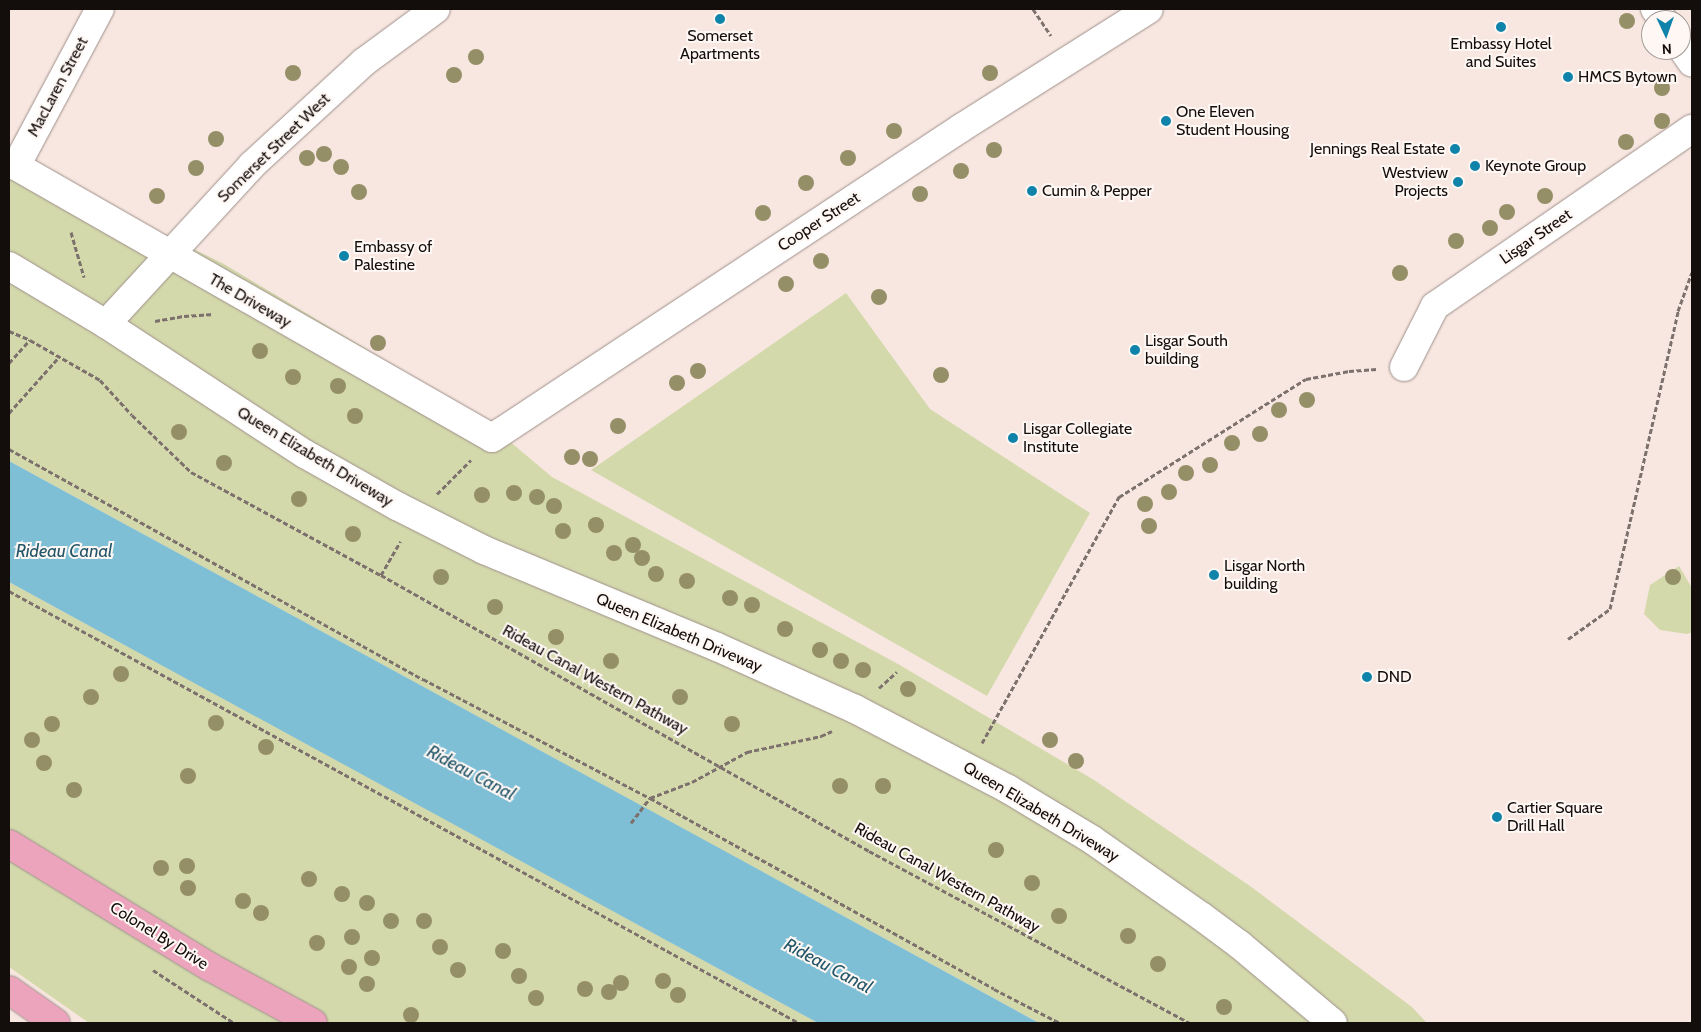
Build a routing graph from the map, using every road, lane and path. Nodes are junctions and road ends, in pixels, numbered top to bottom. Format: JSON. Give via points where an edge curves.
{"nodes":[{"id":1,"x":100,"y":9,"type":"edge"},
{"id":2,"x":436,"y":9,"type":"edge"},
{"id":3,"x":1033,"y":9,"type":"edge"},
{"id":4,"x":1149,"y":9,"type":"edge"},
{"id":5,"x":1055,"y":43,"type":"dead end"},
{"id":6,"x":1692,"y":129,"type":"edge"},
{"id":7,"x":12,"y":164,"type":"edge"},
{"id":8,"x":62,"y":193,"type":"junction"},
{"id":9,"x":170,"y":254,"type":"junction"},
{"id":10,"x":9,"y":266,"type":"edge"},
{"id":11,"x":1692,"y":272,"type":"edge"},
{"id":12,"x":87,"y":286,"type":"dead end"},
{"id":13,"x":106,"y":324,"type":"junction"},
{"id":14,"x":9,"y":331,"type":"edge"},
{"id":15,"x":30,"y":340,"type":"junction"},
{"id":16,"x":60,"y":357,"type":"junction"},
{"id":17,"x":9,"y":363,"type":"edge"},
{"id":18,"x":1404,"y":367,"type":"joint"},
{"id":19,"x":9,"y":413,"type":"edge"},
{"id":20,"x":492,"y":438,"type":"joint"},
{"id":21,"x":9,"y":448,"type":"edge"},
{"id":22,"x":391,"y":558,"type":"dead end"},
{"id":23,"x":381,"y":575,"type":"junction"},
{"id":24,"x":9,"y":591,"type":"edge"},
{"id":25,"x":1568,"y":639,"type":"dead end"},
{"id":26,"x":897,"y":672,"type":"dead end"},
{"id":27,"x":855,"y":709,"type":"junction"},
{"id":28,"x":720,"y":765,"type":"junction"},
{"id":29,"x":968,"y":767,"type":"junction"},
{"id":30,"x":650,"y":798,"type":"junction"},
{"id":31,"x":631,"y":823,"type":"dead end"},
{"id":32,"x":9,"y":844,"type":"edge"},
{"id":33,"x":9,"y":990,"type":"edge"},
{"id":34,"x":56,"y":1023,"type":"edge"},
{"id":35,"x":313,"y":1023,"type":"edge"},
{"id":36,"x":799,"y":1023,"type":"edge"},
{"id":37,"x":1060,"y":1023,"type":"edge"},
{"id":38,"x":1190,"y":1023,"type":"edge"},
{"id":39,"x":1333,"y":1023,"type":"edge"}],
"edges":[{"from":1,"to":7,"type":"street","name":"MacLaren Street"},
{"from":2,"to":9,"type":"street","name":"Somerset Street West","via":[[364,62],[292,127],[252,165]]},
{"from":3,"to":5,"type":"path"},
{"from":4,"to":20,"type":"street","name":"Cooper Street","via":[[960,128]]},
{"from":6,"to":18,"type":"street","name":"Lisgar Street","via":[[1435,306]]},
{"from":7,"to":8,"type":"street","name":"The Driveway"},
{"from":8,"to":9,"type":"street","name":"The Driveway"},
{"from":8,"to":12,"type":"path"},
{"from":9,"to":13,"type":"street","name":"Somerset Street West"},
{"from":9,"to":20,"type":"street","name":"The Driveway"},
{"from":10,"to":13,"type":"street","name":"Queen Elizabeth Driveway"},
{"from":11,"to":25,"type":"path","via":[[1678,311],[1610,609]]},
{"from":13,"to":27,"type":"street","name":"Queen Elizabeth Driveway","via":[[305,454],[431,524],[493,554],[717,647]]},
{"from":14,"to":15,"type":"path","name":"Rideau Canal Western Pathway"},
{"from":15,"to":16,"type":"path","name":"Rideau Canal Western Pathway"},
{"from":15,"to":17,"type":"path"},
{"from":16,"to":19,"type":"path"},
{"from":16,"to":23,"type":"path","name":"Rideau Canal Western Pathway","via":[[100,380],[191,472]]},
{"from":18,"to":29,"type":"path","via":[[1349,371],[1306,380],[1119,497]]},
{"from":21,"to":30,"type":"path","via":[[423,679]]},
{"from":22,"to":23,"type":"path"},
{"from":23,"to":28,"type":"path","name":"Rideau Canal Western Pathway"},
{"from":24,"to":36,"type":"path"},
{"from":26,"to":27,"type":"path"},
{"from":27,"to":28,"type":"path","via":[[836,729],[821,736],[755,750]]},
{"from":27,"to":29,"type":"street","name":"Queen Elizabeth Driveway"},
{"from":28,"to":30,"type":"path","via":[[692,782]]},
{"from":28,"to":38,"type":"path","name":"Rideau Canal Western Pathway","via":[[869,851]]},
{"from":29,"to":39,"type":"street","name":"Queen Elizabeth Driveway","via":[[1048,812],[1130,866],[1240,945]]},
{"from":30,"to":31,"type":"path"},
{"from":30,"to":37,"type":"path"},
{"from":32,"to":35,"type":"main road","name":"Colonel By Drive","via":[[210,967]]},
{"from":33,"to":34,"type":"main road"}]}
